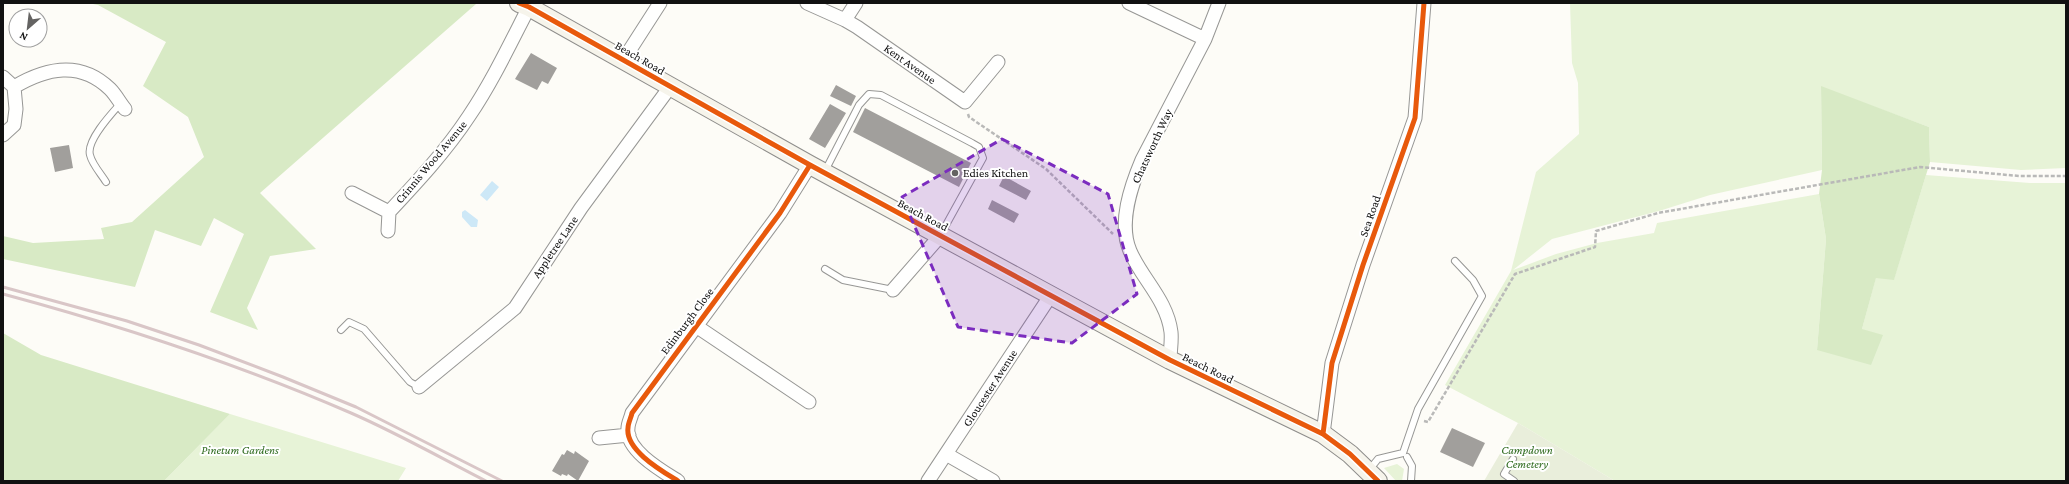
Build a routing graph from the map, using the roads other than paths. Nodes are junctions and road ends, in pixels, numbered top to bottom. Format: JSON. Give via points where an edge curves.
{"nodes":[{"id":1,"x":660,"y":3,"type":"edge"},
{"id":2,"x":808,"y":3,"type":"edge"},
{"id":3,"x":856,"y":3,"type":"edge"},
{"id":4,"x":1129,"y":3,"type":"edge"},
{"id":5,"x":1219,"y":3,"type":"edge"},
{"id":6,"x":1424,"y":3,"type":"edge"},
{"id":7,"x":524,"y":5,"type":"edge"},
{"id":8,"x":845,"y":20,"type":"junction"},
{"id":9,"x":1204,"y":39,"type":"junction"},
{"id":10,"x":624,"y":59,"type":"junction"},
{"id":11,"x":998,"y":62,"type":"dead end"},
{"id":12,"x":3,"y":77,"type":"edge"},
{"id":13,"x":14,"y":87,"type":"junction"},
{"id":14,"x":670,"y":87,"type":"junction"},
{"id":15,"x":123,"y":106,"type":"joint"},
{"id":16,"x":3,"y":135,"type":"edge"},
{"id":17,"x":817,"y":169,"type":"junction"},
{"id":18,"x":106,"y":182,"type":"dead end"},
{"id":19,"x":352,"y":193,"type":"dead end"},
{"id":20,"x":389,"y":212,"type":"junction"},
{"id":21,"x":388,"y":231,"type":"dead end"},
{"id":22,"x":940,"y":236,"type":"junction"},
{"id":23,"x":1455,"y":261,"type":"dead end"},
{"id":24,"x":825,"y":269,"type":"dead end"},
{"id":25,"x":893,"y":290,"type":"joint"},
{"id":26,"x":1052,"y":295,"type":"junction"},
{"id":27,"x":696,"y":326,"type":"junction"},
{"id":28,"x":341,"y":330,"type":"dead end"},
{"id":29,"x":1170,"y":360,"type":"junction"},
{"id":30,"x":419,"y":387,"type":"joint"},
{"id":31,"x":809,"y":402,"type":"dead end"},
{"id":32,"x":1323,"y":434,"type":"junction"},
{"id":33,"x":629,"y":435,"type":"junction"},
{"id":34,"x":599,"y":438,"type":"dead end"},
{"id":35,"x":946,"y":454,"type":"junction"},
{"id":36,"x":1407,"y":457,"type":"dead end"},
{"id":37,"x":1512,"y":459,"type":"dead end"},
{"id":38,"x":1504,"y":474,"type":"junction"},
{"id":39,"x":1373,"y":476,"type":"edge"},
{"id":40,"x":678,"y":481,"type":"edge"},
{"id":41,"x":928,"y":481,"type":"edge"},
{"id":42,"x":993,"y":481,"type":"edge"},
{"id":43,"x":1411,"y":481,"type":"edge"},
{"id":44,"x":1500,"y":481,"type":"edge"},
{"id":45,"x":1514,"y":481,"type":"edge"}],
"edges":[{"from":1,"to":10,"type":"street"},
{"from":2,"to":8,"type":"street","name":"Kent Avenue"},
{"from":3,"to":8,"type":"street"},
{"from":4,"to":9,"type":"street"},
{"from":5,"to":9,"type":"street","name":"Chatsworth Way"},
{"from":6,"to":32,"type":"street","name":"Sea Road","via":[[1415,118],[1363,265],[1332,363]]},
{"from":7,"to":10,"type":"street","name":"Beach Road"},
{"from":7,"to":20,"type":"street","name":"Crinnis Wood Avenue","via":[[490,83],[469,117],[446,148]]},
{"from":8,"to":11,"type":"street","name":"Kent Avenue","via":[[965,102]]},
{"from":9,"to":29,"type":"street","name":"Chatsworth Way","via":[[1134,180],[1126,216],[1130,251],[1164,307],[1171,333]]},
{"from":10,"to":14,"type":"street","name":"Beach Road"},
{"from":12,"to":13,"type":"street"},
{"from":13,"to":15,"type":"street","via":[[36,75],[66,68],[90,76],[110,89]]},
{"from":13,"to":16,"type":"street","via":[[14,125]]},
{"from":14,"to":17,"type":"street","name":"Beach Road"},
{"from":14,"to":30,"type":"street","name":"Appletree Lane","via":[[582,208],[515,308]]},
{"from":15,"to":18,"type":"lane","via":[[103,124],[89,147],[90,156]]},
{"from":17,"to":22,"type":"street","name":"Beach Road"},
{"from":17,"to":22,"type":"lane","via":[[869,94],[881,95],[972,143],[979,147],[983,158]]},
{"from":17,"to":27,"type":"street","name":"Edinburgh Close"},
{"from":19,"to":20,"type":"street"},
{"from":20,"to":21,"type":"street"},
{"from":22,"to":25,"type":"street"},
{"from":22,"to":26,"type":"street","name":"Beach Road"},
{"from":23,"to":39,"type":"lane","via":[[1473,280],[1482,296],[1418,409],[1403,453],[1378,459]]},
{"from":24,"to":25,"type":"lane","via":[[843,280]]},
{"from":26,"to":29,"type":"street","name":"Beach Road"},
{"from":26,"to":35,"type":"street","name":"Gloucester Avenue"},
{"from":27,"to":31,"type":"street"},
{"from":27,"to":33,"type":"street","name":"Edinburgh Close","via":[[632,413],[627,430]]},
{"from":28,"to":30,"type":"lane","via":[[349,322],[364,329],[410,382]]},
{"from":29,"to":32,"type":"street","name":"Beach Road"},
{"from":32,"to":39,"type":"street","name":"Beach Road","via":[[1350,454]]},
{"from":33,"to":34,"type":"street"},
{"from":33,"to":40,"type":"street","via":[[634,447],[648,462]]},
{"from":35,"to":41,"type":"street","name":"Gloucester Avenue"},
{"from":35,"to":42,"type":"street"},
{"from":36,"to":43,"type":"lane","via":[[1412,466]]},
{"from":37,"to":38,"type":"lane"},
{"from":38,"to":44,"type":"lane"},
{"from":38,"to":45,"type":"lane"}]}
